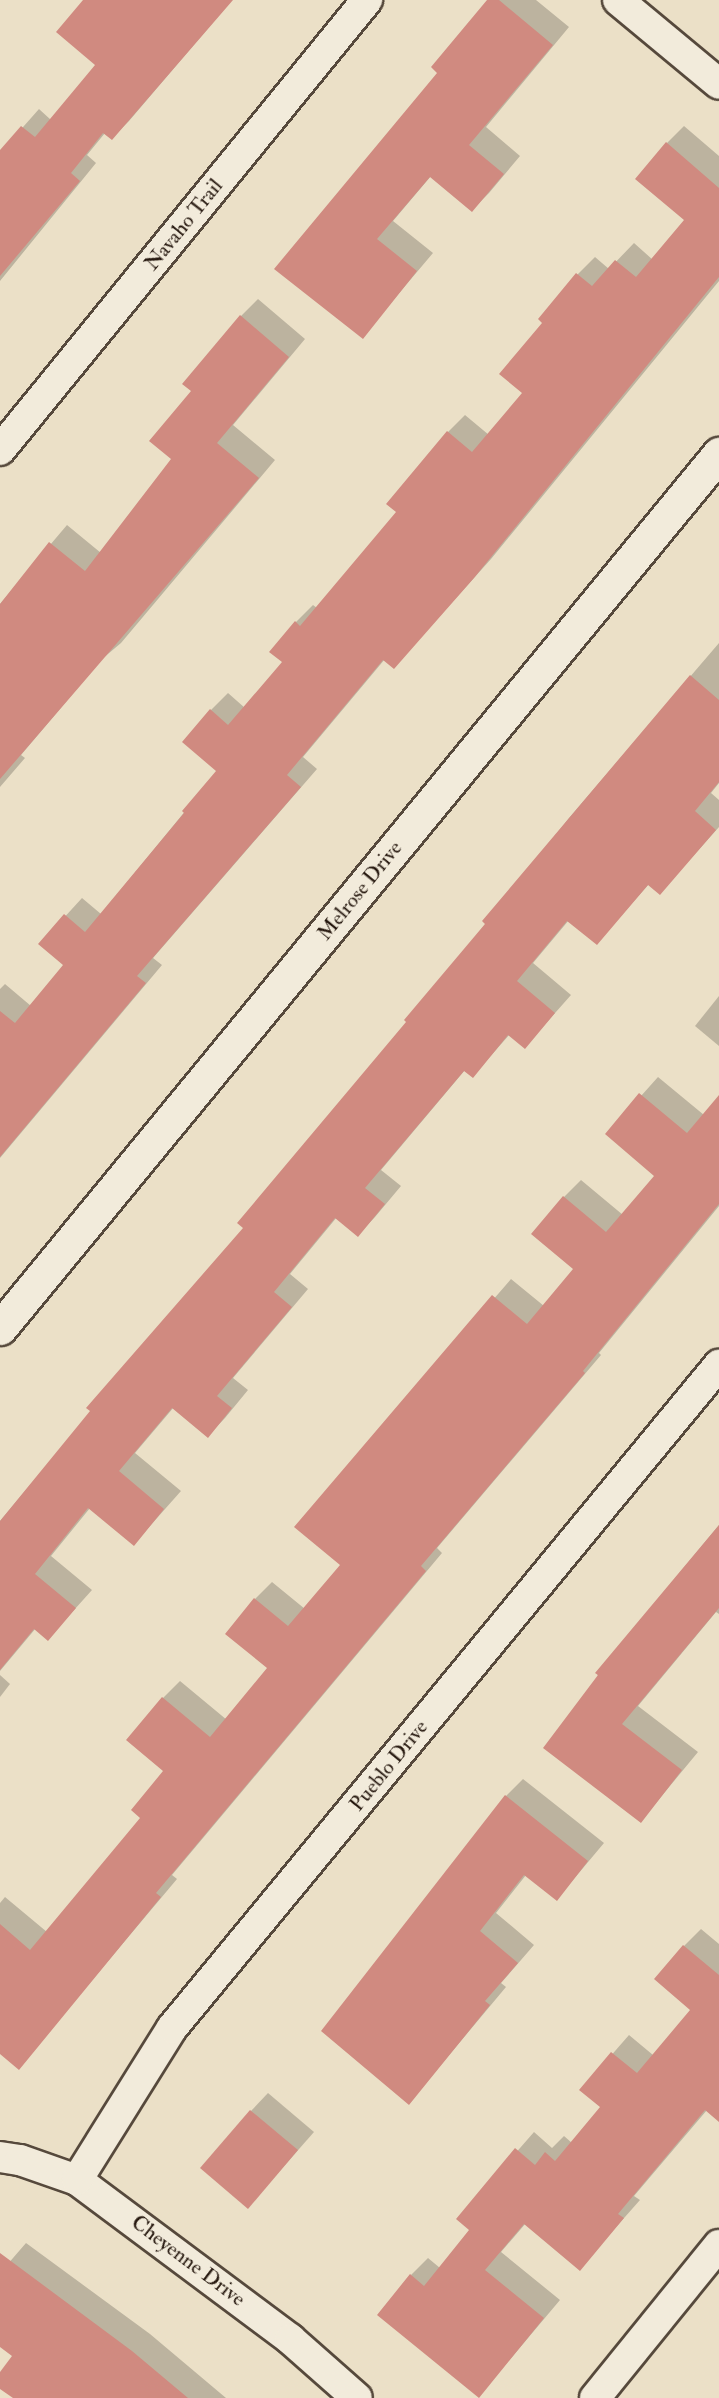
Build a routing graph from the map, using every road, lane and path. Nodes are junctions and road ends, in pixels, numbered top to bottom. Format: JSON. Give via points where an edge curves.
{"nodes":[{"id":1,"x":367,"y":0,"type":"edge"},
{"id":2,"x":618,"y":0,"type":"edge"},
{"id":3,"x":719,"y":84,"type":"edge"},
{"id":4,"x":0,"y":450,"type":"edge"},
{"id":5,"x":719,"y":454,"type":"edge"},
{"id":6,"x":0,"y":1329,"type":"edge"},
{"id":7,"x":719,"y":1365,"type":"edge"},
{"id":8,"x":0,"y":2157,"type":"edge"},
{"id":9,"x":77,"y":2180,"type":"junction"},
{"id":10,"x":719,"y":2245,"type":"edge"},
{"id":11,"x":357,"y":2398,"type":"edge"},
{"id":12,"x":595,"y":2398,"type":"edge"}],
"edges":[{"from":1,"to":4,"type":"street","name":"Navaho Trail"},
{"from":2,"to":3,"type":"street"},
{"from":5,"to":6,"type":"street","name":"Melrose Drive"},
{"from":7,"to":9,"type":"street","name":"Pueblo Drive","via":[[172,2028]]},
{"from":8,"to":9,"type":"street","name":"Cheyenne Drive"},
{"from":9,"to":11,"type":"street","name":"Cheyenne Drive","via":[[290,2339]]},
{"from":10,"to":12,"type":"street"}]}
